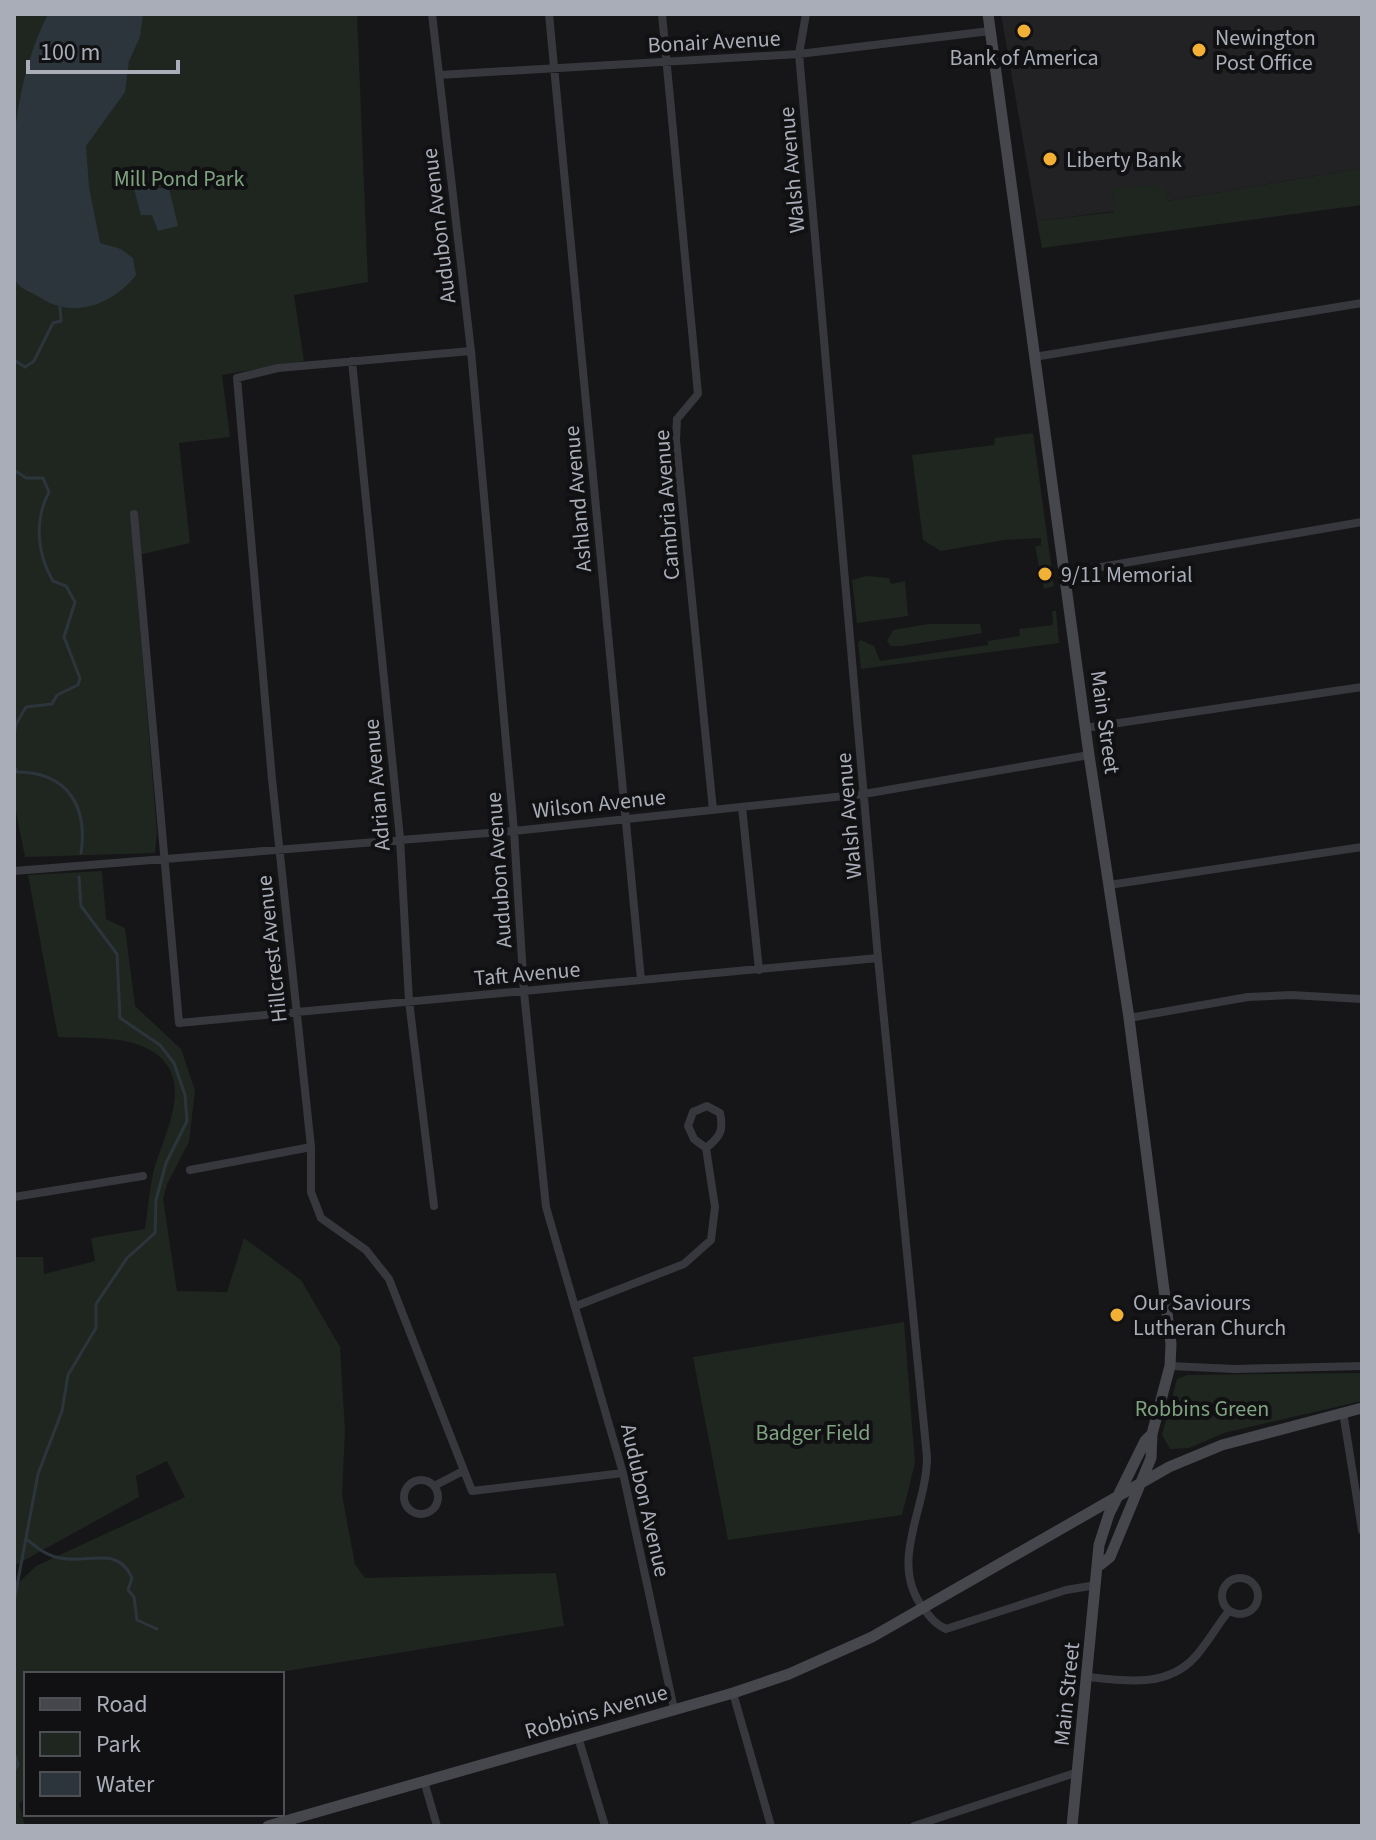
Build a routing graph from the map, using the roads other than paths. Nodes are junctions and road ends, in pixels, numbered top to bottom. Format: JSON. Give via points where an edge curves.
{"nodes":[{"id":1,"x":432,"y":14,"type":"edge"},
{"id":2,"x":549,"y":14,"type":"edge"},
{"id":3,"x":662,"y":14,"type":"edge"},
{"id":4,"x":806,"y":14,"type":"edge"},
{"id":5,"x":988,"y":14,"type":"edge"},
{"id":6,"x":990,"y":31,"type":"junction"},
{"id":7,"x":799,"y":54,"type":"junction"},
{"id":8,"x":667,"y":61,"type":"junction"},
{"id":9,"x":554,"y":66,"type":"junction"},
{"id":10,"x":439,"y":75,"type":"junction"},
{"id":11,"x":1362,"y":303,"type":"edge"},
{"id":12,"x":471,"y":351,"type":"junction"},
{"id":13,"x":1034,"y":357,"type":"junction"},
{"id":14,"x":352,"y":361,"type":"junction"},
{"id":15,"x":134,"y":514,"type":"dead end"},
{"id":16,"x":1362,"y":522,"type":"edge"},
{"id":17,"x":1066,"y":573,"type":"junction"},
{"id":18,"x":1362,"y":687,"type":"edge"},
{"id":19,"x":1085,"y":728,"type":"junction"},
{"id":20,"x":1089,"y":755,"type":"junction"},
{"id":21,"x":864,"y":794,"type":"junction"},
{"id":22,"x":742,"y":807,"type":"junction"},
{"id":23,"x":713,"y":810,"type":"junction"},
{"id":24,"x":625,"y":817,"type":"junction"},
{"id":25,"x":514,"y":831,"type":"junction"},
{"id":26,"x":400,"y":838,"type":"junction"},
{"id":27,"x":1362,"y":847,"type":"edge"},
{"id":28,"x":279,"y":848,"type":"junction"},
{"id":29,"x":164,"y":858,"type":"junction"},
{"id":30,"x":14,"y":871,"type":"edge"},
{"id":31,"x":1109,"y":885,"type":"junction"},
{"id":32,"x":878,"y":958,"type":"junction"},
{"id":33,"x":759,"y":970,"type":"junction"},
{"id":34,"x":641,"y":980,"type":"junction"},
{"id":35,"x":524,"y":992,"type":"junction"},
{"id":36,"x":1362,"y":999,"type":"edge"},
{"id":37,"x":409,"y":1001,"type":"junction"},
{"id":38,"x":295,"y":1014,"type":"junction"},
{"id":39,"x":1129,"y":1018,"type":"junction"},
{"id":40,"x":311,"y":1147,"type":"junction"},
{"id":41,"x":706,"y":1148,"type":"junction"},
{"id":42,"x":190,"y":1170,"type":"dead end"},
{"id":43,"x":143,"y":1176,"type":"dead end"},
{"id":44,"x":14,"y":1197,"type":"edge"},
{"id":45,"x":434,"y":1206,"type":"dead end"},
{"id":46,"x":576,"y":1306,"type":"junction"},
{"id":47,"x":1170,"y":1366,"type":"junction"},
{"id":48,"x":1362,"y":1366,"type":"edge"},
{"id":49,"x":1362,"y":1408,"type":"edge"},
{"id":50,"x":1343,"y":1412,"type":"junction"},
{"id":51,"x":1152,"y":1434,"type":"junction"},
{"id":52,"x":463,"y":1471,"type":"junction"},
{"id":53,"x":623,"y":1473,"type":"junction"},
{"id":54,"x":1139,"y":1485,"type":"junction"},
{"id":55,"x":434,"y":1486,"type":"junction"},
{"id":56,"x":1117,"y":1499,"type":"junction"},
{"id":57,"x":1362,"y":1530,"type":"edge"},
{"id":58,"x":1100,"y":1565,"type":"junction"},
{"id":59,"x":1096,"y":1585,"type":"junction"},
{"id":60,"x":924,"y":1609,"type":"junction"},
{"id":61,"x":1229,"y":1611,"type":"junction"},
{"id":62,"x":1088,"y":1677,"type":"junction"},
{"id":63,"x":733,"y":1693,"type":"junction"},
{"id":64,"x":674,"y":1709,"type":"junction"},
{"id":65,"x":578,"y":1737,"type":"junction"},
{"id":66,"x":1078,"y":1772,"type":"junction"},
{"id":67,"x":424,"y":1781,"type":"junction"},
{"id":68,"x":268,"y":1826,"type":"edge"},
{"id":69,"x":437,"y":1826,"type":"edge"},
{"id":70,"x":605,"y":1826,"type":"edge"},
{"id":71,"x":771,"y":1826,"type":"edge"},
{"id":72,"x":914,"y":1826,"type":"edge"},
{"id":73,"x":1072,"y":1826,"type":"edge"}],
"edges":[{"from":1,"to":10,"type":"street","name":"Audubon Avenue"},
{"from":2,"to":9,"type":"street","name":"Ashland Avenue"},
{"from":3,"to":8,"type":"street","name":"Cambria Avenue"},
{"from":4,"to":7,"type":"street","name":"Walsh Avenue"},
{"from":5,"to":6,"type":"main road","name":"Main Street"},
{"from":6,"to":7,"type":"street","name":"Bonair Avenue"},
{"from":6,"to":13,"type":"main road","name":"Main Street"},
{"from":7,"to":8,"type":"street","name":"Bonair Avenue"},
{"from":7,"to":21,"type":"street","name":"Walsh Avenue"},
{"from":8,"to":9,"type":"street","name":"Bonair Avenue"},
{"from":8,"to":23,"type":"street","name":"Cambria Avenue","via":[[698,394],[677,419],[676,440]]},
{"from":9,"to":10,"type":"street","name":"Bonair Avenue"},
{"from":9,"to":24,"type":"street","name":"Ashland Avenue"},
{"from":10,"to":12,"type":"street","name":"Audubon Avenue"},
{"from":11,"to":13,"type":"street"},
{"from":12,"to":14,"type":"street"},
{"from":12,"to":25,"type":"street","name":"Audubon Avenue"},
{"from":13,"to":17,"type":"main road","name":"Main Street"},
{"from":14,"to":26,"type":"street","name":"Adrian Avenue"},
{"from":14,"to":28,"type":"street","name":"Hillcrest Avenue","via":[[237,378]]},
{"from":15,"to":29,"type":"street"},
{"from":16,"to":17,"type":"street"},
{"from":17,"to":19,"type":"main road","name":"Main Street"},
{"from":18,"to":19,"type":"street"},
{"from":19,"to":20,"type":"main road","name":"Main Street"},
{"from":20,"to":21,"type":"street","name":"Wilson Avenue"},
{"from":20,"to":31,"type":"main road","name":"Main Street"},
{"from":21,"to":22,"type":"street","name":"Wilson Avenue"},
{"from":21,"to":32,"type":"street","name":"Walsh Avenue"},
{"from":22,"to":23,"type":"street","name":"Wilson Avenue"},
{"from":22,"to":33,"type":"street"},
{"from":23,"to":24,"type":"street","name":"Wilson Avenue"},
{"from":24,"to":25,"type":"street","name":"Wilson Avenue"},
{"from":24,"to":34,"type":"street","name":"Ashland Avenue"},
{"from":25,"to":26,"type":"street","name":"Wilson Avenue"},
{"from":25,"to":35,"type":"street","name":"Audubon Avenue"},
{"from":26,"to":28,"type":"street","name":"Wilson Avenue"},
{"from":26,"to":37,"type":"street","name":"Adrian Avenue"},
{"from":27,"to":31,"type":"street"},
{"from":28,"to":29,"type":"street","name":"Wilson Avenue"},
{"from":28,"to":38,"type":"street","name":"Hillcrest Avenue"},
{"from":29,"to":30,"type":"street","name":"Wilson Avenue"},
{"from":29,"to":38,"type":"street","name":"Taft Avenue","via":[[179,1023]]},
{"from":31,"to":39,"type":"main road","name":"Main Street"},
{"from":32,"to":33,"type":"street","name":"Taft Avenue"},
{"from":32,"to":60,"type":"street","name":"Walsh Avenue","via":[[927,1457],[907,1572]]},
{"from":33,"to":34,"type":"street","name":"Taft Avenue"},
{"from":34,"to":35,"type":"street","name":"Taft Avenue"},
{"from":35,"to":37,"type":"street","name":"Taft Avenue"},
{"from":35,"to":46,"type":"street","name":"Audubon Avenue","via":[[546,1207]]},
{"from":36,"to":39,"type":"street","via":[[1248,997]]},
{"from":37,"to":38,"type":"street","name":"Taft Avenue"},
{"from":37,"to":45,"type":"street","name":"Adrian Avenue"},
{"from":38,"to":40,"type":"street","name":"Hillcrest Avenue"},
{"from":39,"to":47,"type":"main road","name":"Main Street"},
{"from":40,"to":42,"type":"street"},
{"from":40,"to":52,"type":"street","name":"Hillcrest Avenue","via":[[311,1192],[321,1218],[366,1250],[389,1279]]},
{"from":41,"to":41,"type":"street","via":[[688,1126],[693,1112],[707,1106],[720,1113],[723,1126],[719,1138]]},
{"from":41,"to":46,"type":"street","via":[[715,1207],[711,1240],[684,1264]]},
{"from":43,"to":44,"type":"street"},
{"from":46,"to":53,"type":"street","name":"Audubon Avenue"},
{"from":47,"to":48,"type":"street"},
{"from":47,"to":51,"type":"main road","name":"Main Street"},
{"from":49,"to":50,"type":"main road","name":"Robbins Avenue"},
{"from":50,"to":54,"type":"main road","name":"Robbins Avenue","via":[[1222,1445]]},
{"from":50,"to":57,"type":"street"},
{"from":51,"to":54,"type":"main road","via":[[1154,1448]]},
{"from":51,"to":56,"type":"main road","name":"Main Street"},
{"from":52,"to":53,"type":"street","via":[[472,1491]]},
{"from":52,"to":55,"type":"street"},
{"from":53,"to":64,"type":"street","name":"Audubon Avenue"},
{"from":54,"to":56,"type":"main road","name":"Robbins Avenue"},
{"from":54,"to":58,"type":"main road","via":[[1110,1557]]},
{"from":55,"to":55,"type":"street","via":[[419,1480],[408,1485],[406,1506],[415,1513],[431,1511],[438,1502]]},
{"from":56,"to":58,"type":"main road","name":"Main Street","via":[[1099,1545]]},
{"from":56,"to":60,"type":"main road","name":"Robbins Avenue"},
{"from":58,"to":59,"type":"main road","name":"Main Street"},
{"from":59,"to":60,"type":"street","via":[[951,1629],[941,1628]]},
{"from":59,"to":62,"type":"main road","name":"Main Street"},
{"from":60,"to":63,"type":"main road","name":"Robbins Avenue","via":[[840,1652]]},
{"from":61,"to":61,"type":"street","via":[[1239,1615],[1253,1609],[1258,1595],[1251,1582],[1236,1579],[1224,1588],[1223,1603]]},
{"from":61,"to":62,"type":"street","via":[[1195,1658],[1168,1675],[1140,1681]]},
{"from":62,"to":66,"type":"main road","name":"Main Street"},
{"from":63,"to":64,"type":"main road","name":"Robbins Avenue"},
{"from":63,"to":71,"type":"street"},
{"from":64,"to":65,"type":"main road","name":"Robbins Avenue"},
{"from":65,"to":67,"type":"main road","name":"Robbins Avenue"},
{"from":65,"to":70,"type":"street"},
{"from":66,"to":72,"type":"street"},
{"from":66,"to":73,"type":"main road","name":"Main Street"},
{"from":67,"to":68,"type":"main road","name":"Robbins Avenue"},
{"from":67,"to":69,"type":"street"}]}
